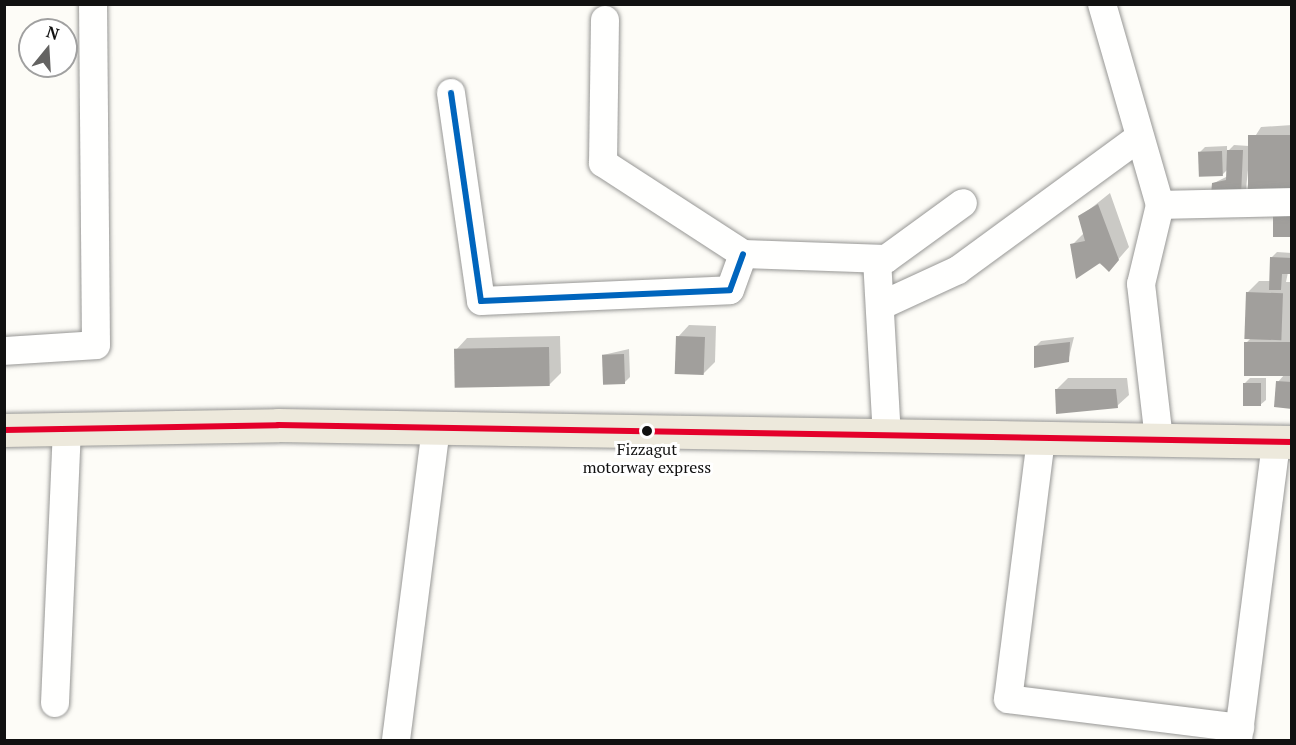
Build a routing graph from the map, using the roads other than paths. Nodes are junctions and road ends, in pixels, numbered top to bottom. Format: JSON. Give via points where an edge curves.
{"nodes":[{"id":1,"x":93,"y":4,"type":"edge"},
{"id":2,"x":1102,"y":4,"type":"edge"},
{"id":3,"x":605,"y":20,"type":"dead end"},
{"id":4,"x":450,"y":93,"type":"dead end"},
{"id":5,"x":1140,"y":137,"type":"junction"},
{"id":6,"x":1292,"y":202,"type":"edge"},
{"id":7,"x":963,"y":203,"type":"dead end"},
{"id":8,"x":1160,"y":205,"type":"junction"},
{"id":9,"x":743,"y":254,"type":"junction"},
{"id":10,"x":877,"y":259,"type":"junction"},
{"id":11,"x":880,"y":306,"type":"junction"},
{"id":12,"x":4,"y":351,"type":"edge"},
{"id":13,"x":436,"y":429,"type":"junction"},
{"id":14,"x":4,"y":430,"type":"edge"},
{"id":15,"x":67,"y":430,"type":"junction"},
{"id":16,"x":887,"y":437,"type":"junction"},
{"id":17,"x":1041,"y":438,"type":"junction"},
{"id":18,"x":1159,"y":440,"type":"junction"},
{"id":19,"x":1284,"y":442,"type":"edge"},
{"id":20,"x":55,"y":703,"type":"dead end"},
{"id":21,"x":1239,"y":734,"type":"edge"},
{"id":22,"x":396,"y":741,"type":"edge"}],
"edges":[{"from":1,"to":12,"type":"street","via":[[96,345]]},
{"from":2,"to":5,"type":"street"},
{"from":3,"to":9,"type":"street","via":[[603,163]]},
{"from":4,"to":9,"type":"street","via":[[481,301],[730,291]]},
{"from":5,"to":8,"type":"street"},
{"from":5,"to":11,"type":"street","via":[[958,270]]},
{"from":6,"to":8,"type":"street"},
{"from":7,"to":10,"type":"street","via":[[885,259]]},
{"from":8,"to":18,"type":"street","via":[[1141,284]]},
{"from":9,"to":10,"type":"street"},
{"from":10,"to":11,"type":"street"},
{"from":11,"to":16,"type":"street"},
{"from":13,"to":15,"type":"main road"},
{"from":13,"to":16,"type":"main road"},
{"from":13,"to":22,"type":"street"},
{"from":14,"to":15,"type":"main road"},
{"from":15,"to":20,"type":"street"},
{"from":16,"to":17,"type":"main road"},
{"from":17,"to":18,"type":"main road"},
{"from":17,"to":21,"type":"street","via":[[1008,699]]},
{"from":18,"to":19,"type":"main road"},
{"from":19,"to":21,"type":"street"}]}
